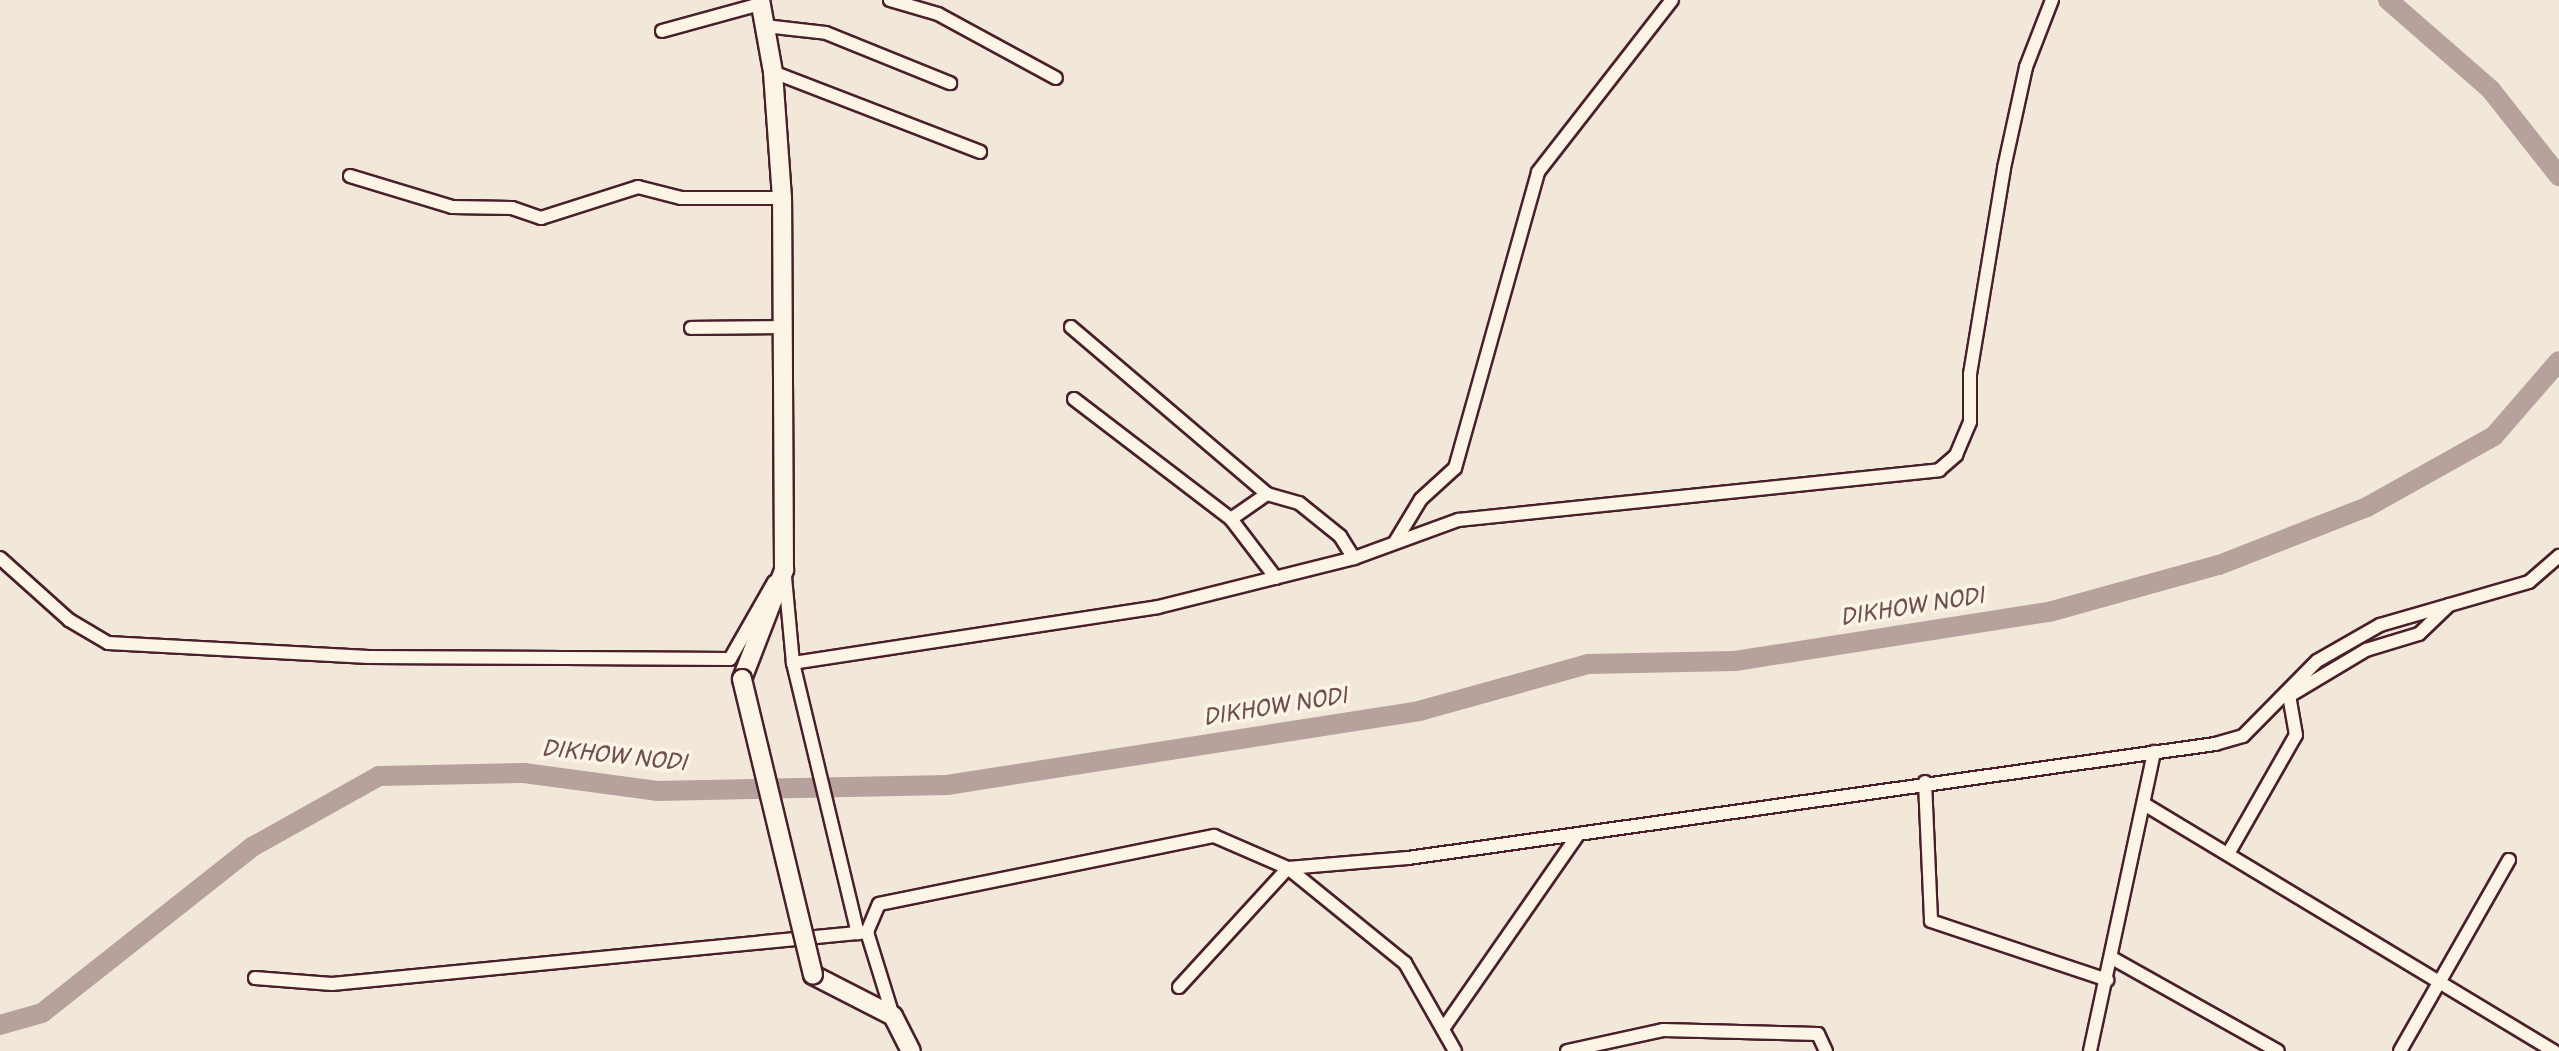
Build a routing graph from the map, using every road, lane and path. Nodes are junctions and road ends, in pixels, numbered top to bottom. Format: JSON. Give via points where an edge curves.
{"nodes":[{"id":1,"x":890,"y":0,"type":"edge"},
{"id":2,"x":1672,"y":0,"type":"edge"},
{"id":3,"x":2052,"y":0,"type":"edge"},
{"id":4,"x":760,"y":2,"type":"edge"},
{"id":5,"x":765,"y":26,"type":"junction"},
{"id":6,"x":662,"y":31,"type":"dead end"},
{"id":7,"x":773,"y":72,"type":"junction"},
{"id":8,"x":1056,"y":78,"type":"dead end"},
{"id":9,"x":950,"y":83,"type":"dead end"},
{"id":10,"x":980,"y":152,"type":"dead end"},
{"id":11,"x":350,"y":176,"type":"dead end"},
{"id":12,"x":782,"y":198,"type":"junction"},
{"id":13,"x":781,"y":327,"type":"junction"},
{"id":14,"x":1071,"y":327,"type":"dead end"},
{"id":15,"x":691,"y":328,"type":"dead end"},
{"id":16,"x":1074,"y":399,"type":"dead end"},
{"id":17,"x":1267,"y":494,"type":"junction"},
{"id":18,"x":1231,"y":519,"type":"junction"},
{"id":19,"x":1393,"y":544,"type":"junction"},
{"id":20,"x":2559,"y":556,"type":"edge"},
{"id":21,"x":0,"y":558,"type":"edge"},
{"id":22,"x":1354,"y":558,"type":"junction"},
{"id":23,"x":784,"y":570,"type":"junction"},
{"id":24,"x":1276,"y":578,"type":"junction"},
{"id":25,"x":2449,"y":605,"type":"junction"},
{"id":26,"x":793,"y":663,"type":"junction"},
{"id":27,"x":2154,"y":752,"type":"junction"},
{"id":28,"x":1925,"y":782,"type":"junction"},
{"id":29,"x":2144,"y":804,"type":"junction"},
{"id":30,"x":1577,"y":836,"type":"junction"},
{"id":31,"x":2228,"y":854,"type":"junction"},
{"id":32,"x":2509,"y":860,"type":"dead end"},
{"id":33,"x":1288,"y":868,"type":"junction"},
{"id":34,"x":862,"y":933,"type":"junction"},
{"id":35,"x":2112,"y":958,"type":"junction"},
{"id":36,"x":255,"y":978,"type":"dead end"},
{"id":37,"x":2107,"y":980,"type":"junction"},
{"id":38,"x":2442,"y":984,"type":"junction"},
{"id":39,"x":1179,"y":987,"type":"dead end"},
{"id":40,"x":893,"y":1016,"type":"junction"},
{"id":41,"x":1443,"y":1029,"type":"junction"},
{"id":42,"x":911,"y":1051,"type":"edge"},
{"id":43,"x":1455,"y":1051,"type":"edge"},
{"id":44,"x":1567,"y":1051,"type":"edge"},
{"id":45,"x":1826,"y":1051,"type":"edge"},
{"id":46,"x":2090,"y":1051,"type":"edge"},
{"id":47,"x":2278,"y":1051,"type":"edge"},
{"id":48,"x":2400,"y":1051,"type":"edge"},
{"id":49,"x":2554,"y":1051,"type":"edge"}],
"edges":[{"from":1,"to":8,"type":"street","via":[[938,14]]},
{"from":2,"to":19,"type":"street","via":[[1538,172],[1455,468],[1421,499]]},
{"from":3,"to":19,"type":"street","via":[[2026,67],[2004,168],[1970,374],[1970,422],[1956,455],[1939,470],[1458,520]]},
{"from":4,"to":5,"type":"main road"},
{"from":4,"to":6,"type":"street"},
{"from":5,"to":7,"type":"main road"},
{"from":5,"to":9,"type":"street","via":[[826,33]]},
{"from":7,"to":10,"type":"street"},
{"from":7,"to":12,"type":"main road"},
{"from":11,"to":12,"type":"street","via":[[452,207],[512,208],[541,218],[638,187],[681,198]]},
{"from":12,"to":13,"type":"main road"},
{"from":13,"to":15,"type":"street"},
{"from":13,"to":23,"type":"main road"},
{"from":14,"to":17,"type":"street"},
{"from":16,"to":18,"type":"street"},
{"from":17,"to":18,"type":"street"},
{"from":17,"to":22,"type":"street","via":[[1299,503],[1340,536]]},
{"from":18,"to":24,"type":"street"},
{"from":19,"to":22,"type":"street"},
{"from":20,"to":25,"type":"street","via":[[2529,582]]},
{"from":21,"to":23,"type":"street","via":[[69,620],[108,643],[566,662],[730,659],[760,599]]},
{"from":22,"to":24,"type":"street"},
{"from":23,"to":26,"type":"street"},
{"from":23,"to":40,"type":"main road","bridge":true,"via":[[742,679],[813,975]]},
{"from":24,"to":26,"type":"street","via":[[1158,607]]},
{"from":25,"to":27,"type":"street","via":[[2380,625],[2317,661],[2243,736]]},
{"from":25,"to":31,"type":"street","via":[[2419,634],[2366,650],[2289,696],[2296,735]]},
{"from":26,"to":34,"type":"street","via":[[854,919]]},
{"from":27,"to":28,"type":"street"},
{"from":27,"to":29,"type":"street"},
{"from":28,"to":30,"type":"street"},
{"from":28,"to":37,"type":"street","via":[[1931,921]]},
{"from":29,"to":31,"type":"street"},
{"from":29,"to":35,"type":"street"},
{"from":30,"to":33,"type":"street"},
{"from":30,"to":41,"type":"street"},
{"from":31,"to":38,"type":"street"},
{"from":32,"to":38,"type":"street"},
{"from":33,"to":34,"type":"street","via":[[1214,836],[879,904]]},
{"from":33,"to":39,"type":"street"},
{"from":33,"to":41,"type":"street","via":[[1405,963]]},
{"from":34,"to":36,"type":"street","via":[[332,984]]},
{"from":34,"to":40,"type":"street"},
{"from":35,"to":37,"type":"street"},
{"from":35,"to":47,"type":"street"},
{"from":37,"to":46,"type":"street"},
{"from":38,"to":48,"type":"street"},
{"from":38,"to":49,"type":"street"},
{"from":40,"to":42,"type":"main road"},
{"from":41,"to":43,"type":"street"},
{"from":44,"to":45,"type":"street","via":[[1663,1030],[1818,1034]]}]}
